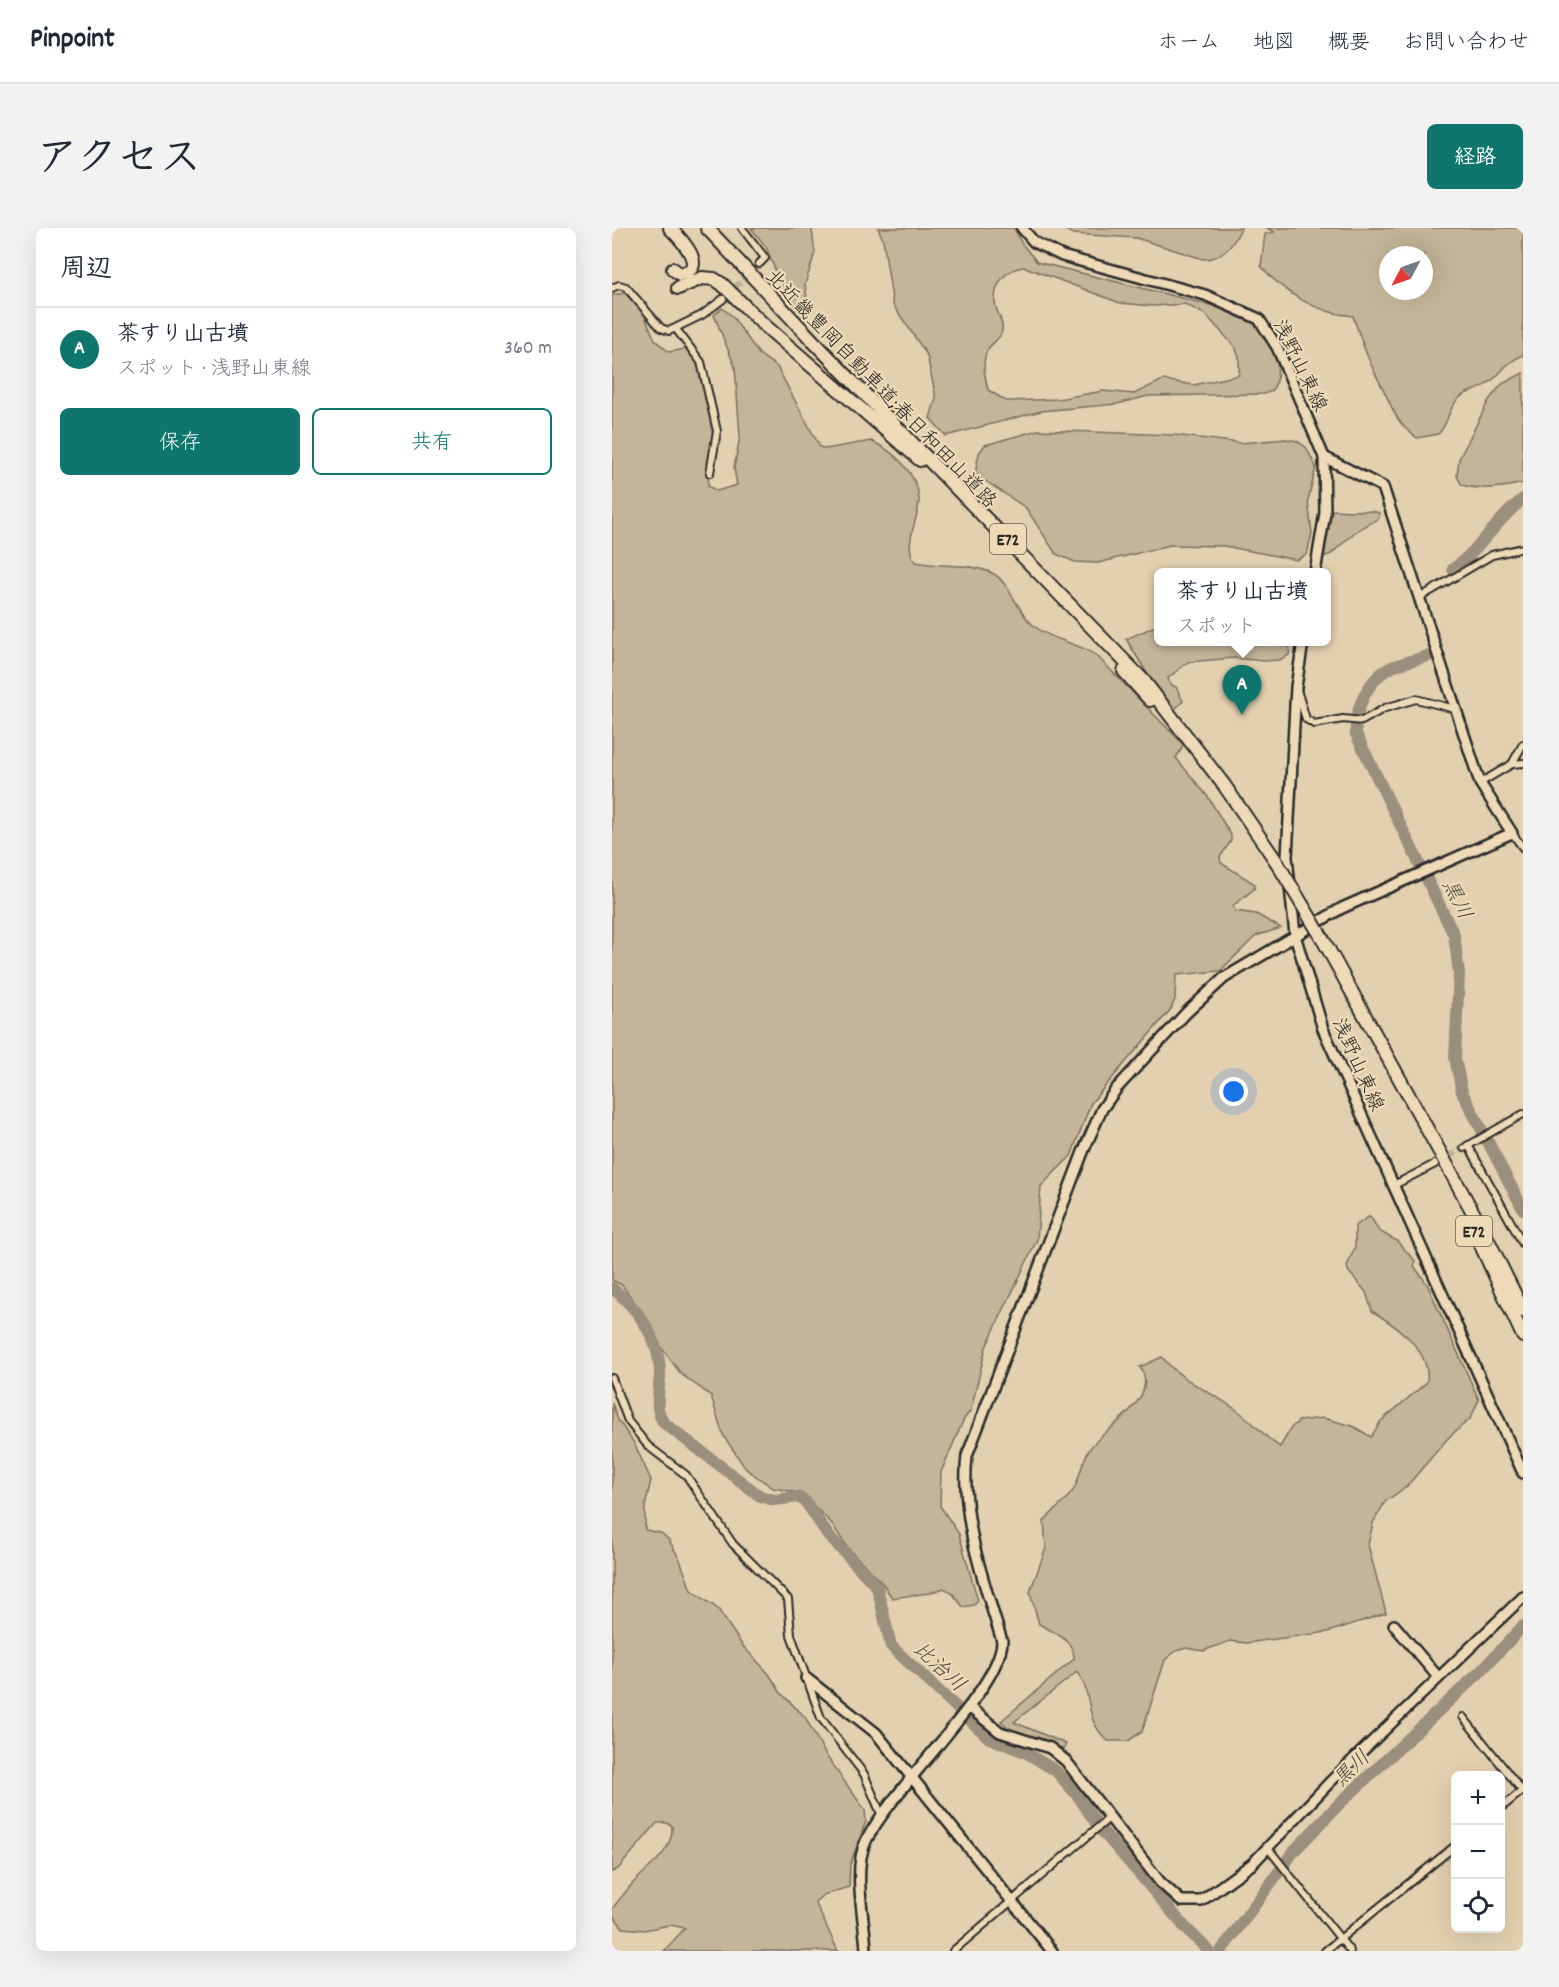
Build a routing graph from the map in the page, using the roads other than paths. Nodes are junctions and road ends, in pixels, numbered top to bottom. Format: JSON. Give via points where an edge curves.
{"nodes":[{"id":1,"x":670,"y":228,"type":"edge"},
{"id":2,"x":701,"y":228,"type":"edge"},
{"id":3,"x":707,"y":228,"type":"edge"},
{"id":4,"x":720,"y":228,"type":"edge"},
{"id":5,"x":742,"y":228,"type":"edge"},
{"id":6,"x":1022,"y":228,"type":"edge"},
{"id":7,"x":759,"y":264,"type":"dead end"},
{"id":8,"x":673,"y":269,"type":"dead end"},
{"id":9,"x":612,"y":288,"type":"edge"},
{"id":10,"x":678,"y":288,"type":"dead end"},
{"id":11,"x":723,"y":298,"type":"tunnel mouth"},
{"id":12,"x":800,"y":327,"type":"junction"},
{"id":13,"x":676,"y":329,"type":"junction"},
{"id":14,"x":1324,"y":457,"type":"junction"},
{"id":15,"x":710,"y":474,"type":"dead end"},
{"id":16,"x":941,"y":478,"type":"junction"},
{"id":17,"x":1523,"y":548,"type":"edge"},
{"id":18,"x":1316,"y":568,"type":"edge"},
{"id":19,"x":1419,"y":598,"type":"junction"},
{"id":20,"x":1302,"y":646,"type":"edge"},
{"id":21,"x":1296,"y":687,"type":"junction"},
{"id":22,"x":1455,"y":709,"type":"junction"},
{"id":23,"x":1523,"y":744,"type":"edge"},
{"id":24,"x":1206,"y":761,"type":"junction"},
{"id":25,"x":1523,"y":763,"type":"edge"},
{"id":26,"x":1512,"y":764,"type":"junction"},
{"id":27,"x":1480,"y":783,"type":"junction"},
{"id":28,"x":1512,"y":833,"type":"junction"},
{"id":29,"x":1523,"y":848,"type":"edge"},
{"id":30,"x":1295,"y":935,"type":"junction"},
{"id":31,"x":1523,"y":1114,"type":"edge"},
{"id":32,"x":1424,"y":1126,"type":"junction"},
{"id":33,"x":1435,"y":1164,"type":"tunnel mouth"},
{"id":34,"x":1394,"y":1185,"type":"junction"},
{"id":35,"x":1523,"y":1244,"type":"edge"},
{"id":36,"x":1523,"y":1311,"type":"edge"},
{"id":37,"x":1523,"y":1336,"type":"edge"},
{"id":38,"x":612,"y":1378,"type":"edge"},
{"id":39,"x":1523,"y":1473,"type":"edge"},
{"id":40,"x":1523,"y":1597,"type":"edge"},
{"id":41,"x":1394,"y":1625,"type":"dead end"},
{"id":42,"x":1438,"y":1677,"type":"junction"},
{"id":43,"x":806,"y":1678,"type":"junction"},
{"id":44,"x":969,"y":1707,"type":"junction"},
{"id":45,"x":1463,"y":1718,"type":"dead end"},
{"id":46,"x":910,"y":1777,"type":"junction"},
{"id":47,"x":1523,"y":1791,"type":"edge"},
{"id":48,"x":1505,"y":1805,"type":"edge"},
{"id":49,"x":883,"y":1816,"type":"junction"},
{"id":50,"x":1108,"y":1818,"type":"junction"},
{"id":51,"x":1451,"y":1849,"type":"edge"},
{"id":52,"x":1269,"y":1851,"type":"junction"},
{"id":53,"x":1011,"y":1900,"type":"junction"},
{"id":54,"x":1340,"y":1939,"type":"junction"},
{"id":55,"x":866,"y":1951,"type":"edge"},
{"id":56,"x":952,"y":1951,"type":"edge"},
{"id":57,"x":1053,"y":1951,"type":"edge"},
{"id":58,"x":1325,"y":1951,"type":"edge"},
{"id":59,"x":1350,"y":1951,"type":"edge"}],
"edges":[{"from":1,"to":8,"type":"highway","via":[[693,258],[686,273]]},
{"from":2,"to":16,"type":"highway","name":"北近畿豊岡自動車道;春日和田山道路","number":"E72"},
{"from":3,"to":12,"type":"highway","name":"北近畿豊岡自動車道;春日和田山道路","number":"E72"},
{"from":4,"to":12,"type":"highway"},
{"from":5,"to":7,"type":"street","via":[[765,258]]},
{"from":6,"to":14,"type":"street","name":"浅野山東線","via":[[1034,242],[1062,256],[1205,295],[1254,315],[1277,347]]},
{"from":9,"to":13,"type":"street","via":[[626,287],[661,328],[669,332]]},
{"from":10,"to":16,"type":"highway","via":[[702,278],[722,284]]},
{"from":11,"to":13,"type":"street"},
{"from":12,"to":24,"type":"highway","name":"北近畿豊岡自動車道;春日和田山道路","number":"E72","via":[[1143,680]]},
{"from":13,"to":15,"type":"street","via":[[701,362],[717,431]]},
{"from":14,"to":18,"type":"street","name":"浅野山東線","via":[[1325,513]]},
{"from":14,"to":19,"type":"street","via":[[1383,487]]},
{"from":16,"to":24,"type":"highway","name":"北近畿豊岡自動車道;春日和田山道路","number":"E72","via":[[1029,567]]},
{"from":17,"to":19,"type":"street","via":[[1492,555]]},
{"from":19,"to":22,"type":"street"},
{"from":20,"to":21,"type":"street","name":"浅野山東線"},
{"from":21,"to":22,"type":"street","via":[[1306,719],[1314,724],[1342,719],[1362,721],[1385,708],[1416,699]]},
{"from":21,"to":30,"type":"street","name":"浅野山東線","via":[[1287,856]]},
{"from":22,"to":27,"type":"street"},
{"from":23,"to":26,"type":"street"},
{"from":24,"to":32,"type":"highway","name":"北近畿豊岡自動車道;春日和田山道路","number":"E72","bridge":true,"via":[[1276,861],[1321,936]]},
{"from":25,"to":26,"type":"street"},
{"from":26,"to":27,"type":"street"},
{"from":27,"to":28,"type":"street"},
{"from":28,"to":29,"type":"street"},
{"from":28,"to":30,"type":"street","via":[[1342,908]]},
{"from":30,"to":34,"type":"street","name":"浅野山東線","via":[[1323,1029]]},
{"from":30,"to":44,"type":"street","via":[[1224,978],[1185,1013],[1117,1088],[1102,1109],[1083,1152],[967,1456],[964,1481],[969,1521],[1002,1641],[1000,1655]]},
{"from":31,"to":35,"type":"street","via":[[1466,1147]]},
{"from":32,"to":36,"type":"highway","name":"北近畿豊岡自動車道;春日和田山道路","number":"E72"},
{"from":32,"to":37,"type":"highway","name":"北近畿豊岡自動車道;春日和田山道路","number":"E72"},
{"from":33,"to":34,"type":"street"},
{"from":34,"to":39,"type":"street","name":"浅野山東線"},
{"from":38,"to":43,"type":"street","via":[[628,1421],[648,1446],[686,1475],[732,1544],[788,1599],[791,1635]]},
{"from":40,"to":42,"type":"street"},
{"from":41,"to":42,"type":"street"},
{"from":42,"to":52,"type":"street"},
{"from":43,"to":46,"type":"street","via":[[876,1733]]},
{"from":43,"to":49,"type":"street","via":[[821,1718],[864,1774]]},
{"from":44,"to":46,"type":"street"},
{"from":44,"to":50,"type":"street","via":[[1000,1732],[1050,1748],[1066,1761]]},
{"from":45,"to":47,"type":"street"},
{"from":46,"to":49,"type":"street"},
{"from":46,"to":53,"type":"street"},
{"from":47,"to":48,"type":"street"},
{"from":49,"to":55,"type":"street","via":[[866,1842],[862,1860]]},
{"from":50,"to":52,"type":"street","via":[[1160,1882],[1181,1901],[1189,1903],[1201,1900]]},
{"from":50,"to":53,"type":"street"},
{"from":51,"to":54,"type":"street"},
{"from":52,"to":54,"type":"street"},
{"from":53,"to":56,"type":"street"},
{"from":53,"to":57,"type":"street"},
{"from":54,"to":58,"type":"street"},
{"from":54,"to":59,"type":"street"}]}
